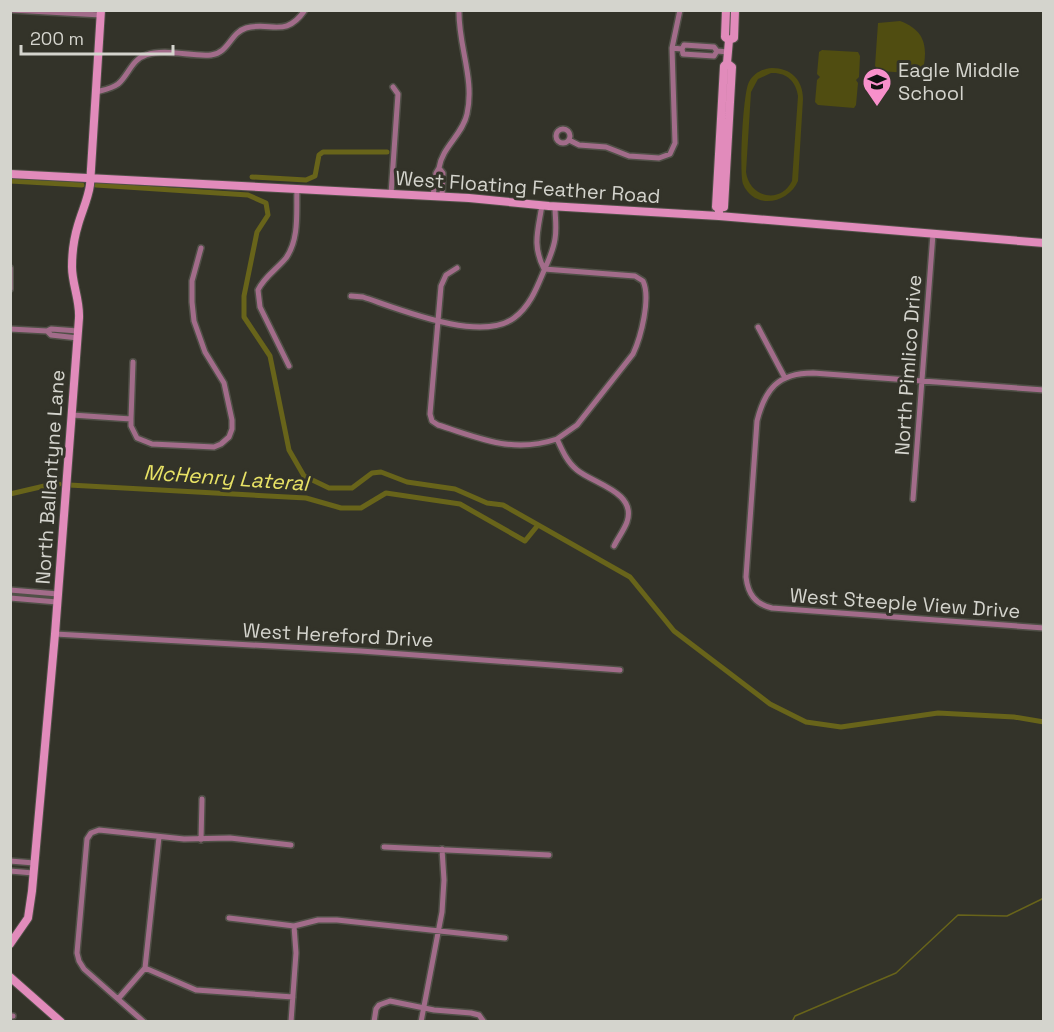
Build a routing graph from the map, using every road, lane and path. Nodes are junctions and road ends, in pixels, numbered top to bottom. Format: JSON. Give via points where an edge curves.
{"nodes":[{"id":1,"x":12,"y":10,"type":"edge"},
{"id":2,"x":305,"y":10,"type":"edge"},
{"id":3,"x":459,"y":10,"type":"edge"},
{"id":4,"x":680,"y":10,"type":"edge"},
{"id":5,"x":726,"y":10,"type":"edge"},
{"id":6,"x":735,"y":10,"type":"edge"},
{"id":7,"x":101,"y":13,"type":"edge"},
{"id":8,"x":729,"y":40,"type":"junction"},
{"id":9,"x":672,"y":48,"type":"junction"},
{"id":10,"x":728,"y":52,"type":"junction"},
{"id":11,"x":393,"y":87,"type":"dead end"},
{"id":12,"x":96,"y":92,"type":"junction"},
{"id":13,"x":569,"y":140,"type":"dead end"},
{"id":14,"x":440,"y":168,"type":"junction"},
{"id":15,"x":10,"y":174,"type":"edge"},
{"id":16,"x":90,"y":178,"type":"junction"},
{"id":17,"x":297,"y":188,"type":"junction"},
{"id":18,"x":391,"y":194,"type":"junction"},
{"id":19,"x":433,"y":196,"type":"junction"},
{"id":20,"x":442,"y":196,"type":"junction"},
{"id":21,"x":542,"y":205,"type":"junction"},
{"id":22,"x":555,"y":206,"type":"junction"},
{"id":23,"x":719,"y":212,"type":"junction"},
{"id":24,"x":933,"y":234,"type":"junction"},
{"id":25,"x":1044,"y":243,"type":"edge"},
{"id":26,"x":201,"y":248,"type":"dead end"},
{"id":27,"x":10,"y":268,"type":"edge"},
{"id":28,"x":458,"y":268,"type":"dead end"},
{"id":29,"x":544,"y":269,"type":"junction"},
{"id":30,"x":10,"y":289,"type":"edge"},
{"id":31,"x":351,"y":296,"type":"dead end"},
{"id":32,"x":438,"y":321,"type":"junction"},
{"id":33,"x":758,"y":327,"type":"dead end"},
{"id":34,"x":10,"y":329,"type":"edge"},
{"id":35,"x":78,"y":334,"type":"junction"},
{"id":36,"x":133,"y":362,"type":"dead end"},
{"id":37,"x":289,"y":366,"type":"dead end"},
{"id":38,"x":785,"y":378,"type":"junction"},
{"id":39,"x":922,"y":381,"type":"junction"},
{"id":40,"x":1044,"y":390,"type":"edge"},
{"id":41,"x":72,"y":415,"type":"junction"},
{"id":42,"x":130,"y":419,"type":"junction"},
{"id":43,"x":557,"y":439,"type":"junction"},
{"id":44,"x":913,"y":498,"type":"dead end"},
{"id":45,"x":614,"y":546,"type":"dead end"},
{"id":46,"x":10,"y":590,"type":"edge"},
{"id":47,"x":10,"y":598,"type":"edge"},
{"id":48,"x":57,"y":598,"type":"junction"},
{"id":49,"x":1044,"y":628,"type":"edge"},
{"id":50,"x":55,"y":634,"type":"junction"},
{"id":51,"x":620,"y":670,"type":"dead end"},
{"id":52,"x":202,"y":799,"type":"dead end"},
{"id":53,"x":159,"y":837,"type":"junction"},
{"id":54,"x":201,"y":840,"type":"junction"},
{"id":55,"x":291,"y":845,"type":"dead end"},
{"id":56,"x":384,"y":847,"type":"dead end"},
{"id":57,"x":442,"y":849,"type":"junction"},
{"id":58,"x":549,"y":855,"type":"dead end"},
{"id":59,"x":10,"y":861,"type":"edge"},
{"id":60,"x":34,"y":863,"type":"junction"},
{"id":61,"x":10,"y":871,"type":"edge"},
{"id":62,"x":33,"y":873,"type":"junction"},
{"id":63,"x":229,"y":918,"type":"dead end"},
{"id":64,"x":294,"y":926,"type":"junction"},
{"id":65,"x":439,"y":931,"type":"junction"},
{"id":66,"x":505,"y":938,"type":"dead end"},
{"id":67,"x":10,"y":944,"type":"edge"},
{"id":68,"x":145,"y":968,"type":"junction"},
{"id":69,"x":10,"y":977,"type":"edge"},
{"id":70,"x":293,"y":997,"type":"junction"},
{"id":71,"x":118,"y":999,"type":"junction"},
{"id":72,"x":423,"y":1007,"type":"junction"},
{"id":73,"x":61,"y":1022,"type":"edge"},
{"id":74,"x":144,"y":1022,"type":"edge"},
{"id":75,"x":291,"y":1022,"type":"edge"},
{"id":76,"x":375,"y":1022,"type":"edge"},
{"id":77,"x":421,"y":1022,"type":"edge"},
{"id":78,"x":484,"y":1022,"type":"edge"}],
"edges":[{"from":1,"to":7,"type":"street"},
{"from":2,"to":12,"type":"street","via":[[286,26],[245,28],[226,49],[214,55],[148,54],[135,62],[116,86]]},
{"from":3,"to":14,"type":"street","via":[[468,75],[467,115],[440,161]]},
{"from":4,"to":9,"type":"street"},
{"from":5,"to":8,"type":"street","via":[[725,38]]},
{"from":6,"to":8,"type":"street","via":[[734,38]]},
{"from":7,"to":12,"type":"street","name":"North Ballantyne Lane"},
{"from":8,"to":10,"type":"street"},
{"from":9,"to":10,"type":"street","via":[[682,49],[683,54],[714,56],[717,51]]},
{"from":9,"to":13,"type":"street","via":[[675,143],[670,154],[659,158],[629,156],[611,148],[579,145]]},
{"from":10,"to":23,"type":"street","via":[[732,67],[724,207]]},
{"from":11,"to":18,"type":"street","via":[[398,94]]},
{"from":12,"to":16,"type":"street","name":"North Ballantyne Lane"},
{"from":14,"to":19,"type":"street"},
{"from":14,"to":20,"type":"street"},
{"from":15,"to":16,"type":"street","name":"West Floating Feather Road"},
{"from":16,"to":17,"type":"street","name":"West Floating Feather Road"},
{"from":16,"to":35,"type":"street","name":"North Ballantyne Lane","via":[[75,235],[72,266],[78,298]]},
{"from":17,"to":18,"type":"street","name":"West Floating Feather Road"},
{"from":17,"to":37,"type":"street","via":[[292,245],[258,290],[260,306]]},
{"from":18,"to":19,"type":"street","name":"West Floating Feather Road"},
{"from":19,"to":20,"type":"street","name":"West Floating Feather Road"},
{"from":20,"to":21,"type":"street","name":"West Floating Feather Road"},
{"from":21,"to":22,"type":"street","name":"West Floating Feather Road"},
{"from":21,"to":29,"type":"street","via":[[537,255]]},
{"from":22,"to":23,"type":"street","name":"West Floating Feather Road"},
{"from":22,"to":29,"type":"street","via":[[556,236]]},
{"from":23,"to":24,"type":"street","name":"West Floating Feather Road"},
{"from":24,"to":25,"type":"street","name":"West Floating Feather Road"},
{"from":24,"to":39,"type":"street","name":"North Pimlico Drive"},
{"from":26,"to":42,"type":"street","via":[[192,281],[193,315],[201,343],[225,383],[232,420],[229,437],[208,447],[152,444],[137,438]]},
{"from":27,"to":30,"type":"street"},
{"from":28,"to":32,"type":"street","via":[[446,275],[441,286]]},
{"from":29,"to":32,"type":"street","via":[[529,304],[513,319],[481,328]]},
{"from":29,"to":43,"type":"street","via":[[635,276],[646,288],[643,324],[633,354],[577,425]]},
{"from":31,"to":32,"type":"street"},
{"from":32,"to":43,"type":"street","via":[[432,421],[489,441],[518,446]]},
{"from":33,"to":38,"type":"street"},
{"from":34,"to":35,"type":"street"},
{"from":35,"to":41,"type":"street","name":"North Ballantyne Lane"},
{"from":36,"to":42,"type":"street"},
{"from":38,"to":39,"type":"street","via":[[813,373]]},
{"from":38,"to":49,"type":"street","name":"West Steeple View Drive","via":[[768,393],[757,421],[746,577],[750,595],[764,606]]},
{"from":39,"to":40,"type":"street"},
{"from":39,"to":44,"type":"street","name":"North Pimlico Drive"},
{"from":41,"to":42,"type":"street"},
{"from":41,"to":48,"type":"street","name":"North Ballantyne Lane"},
{"from":43,"to":45,"type":"street","via":[[572,465],[623,498],[628,506],[627,522]]},
{"from":46,"to":48,"type":"street"},
{"from":47,"to":48,"type":"street"},
{"from":48,"to":50,"type":"street","name":"North Ballantyne Lane"},
{"from":50,"to":51,"type":"street","name":"West Hereford Drive"},
{"from":50,"to":60,"type":"street","name":"North Ballantyne Lane"},
{"from":52,"to":54,"type":"street"},
{"from":53,"to":54,"type":"street"},
{"from":53,"to":68,"type":"street"},
{"from":53,"to":71,"type":"street","via":[[99,830],[87,839],[77,953],[84,969]]},
{"from":54,"to":55,"type":"street","via":[[230,838]]},
{"from":56,"to":57,"type":"street"},
{"from":57,"to":58,"type":"street"},
{"from":57,"to":65,"type":"street","via":[[444,896]]},
{"from":59,"to":60,"type":"street"},
{"from":60,"to":62,"type":"street","name":"North Ballantyne Lane"},
{"from":61,"to":62,"type":"street"},
{"from":62,"to":67,"type":"street","name":"North Ballantyne Lane","via":[[28,918]]},
{"from":63,"to":64,"type":"street"},
{"from":64,"to":65,"type":"street","via":[[337,920]]},
{"from":64,"to":70,"type":"street"},
{"from":65,"to":66,"type":"street"},
{"from":65,"to":72,"type":"street"},
{"from":68,"to":70,"type":"street","via":[[196,990]]},
{"from":68,"to":71,"type":"street"},
{"from":69,"to":73,"type":"street"},
{"from":70,"to":75,"type":"street"},
{"from":71,"to":74,"type":"street"},
{"from":72,"to":76,"type":"street","via":[[384,1001],[376,1009]]},
{"from":72,"to":77,"type":"street"},
{"from":72,"to":78,"type":"street","via":[[471,1012]]}]}
